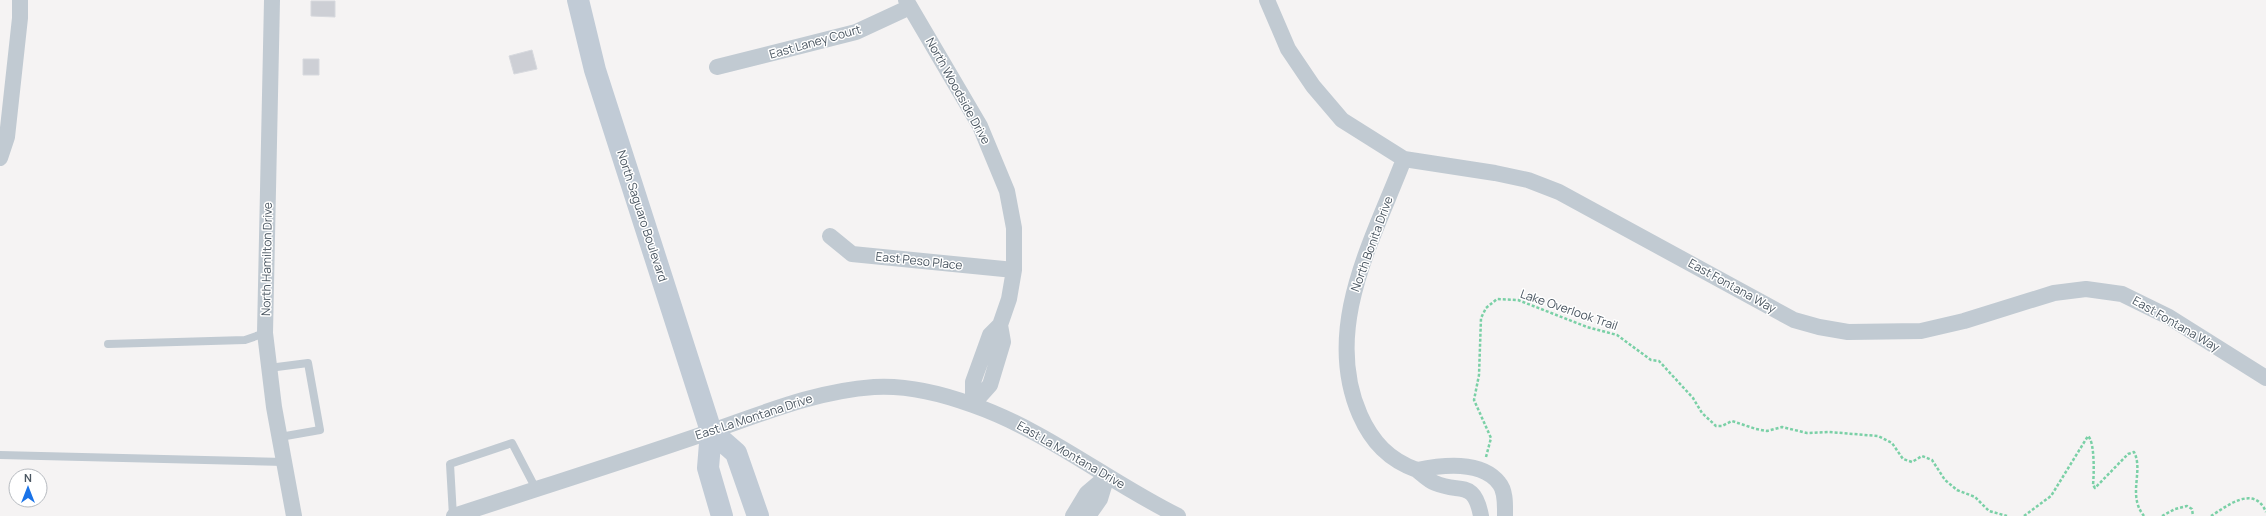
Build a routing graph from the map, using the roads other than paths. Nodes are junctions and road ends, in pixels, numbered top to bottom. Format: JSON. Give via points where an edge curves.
{"nodes":[{"id":1,"x":20,"y":0,"type":"edge"},
{"id":2,"x":272,"y":0,"type":"edge"},
{"id":3,"x":578,"y":0,"type":"edge"},
{"id":4,"x":1267,"y":0,"type":"edge"},
{"id":5,"x":908,"y":3,"type":"edge"},
{"id":6,"x":718,"y":67,"type":"dead end"},
{"id":7,"x":0,"y":158,"type":"edge"},
{"id":8,"x":1404,"y":159,"type":"junction"},
{"id":9,"x":830,"y":236,"type":"dead end"},
{"id":10,"x":1014,"y":270,"type":"junction"},
{"id":11,"x":265,"y":333,"type":"junction"},
{"id":12,"x":108,"y":344,"type":"dead end"},
{"id":13,"x":269,"y":368,"type":"junction"},
{"id":14,"x":2266,"y":378,"type":"edge"},
{"id":15,"x":973,"y":404,"type":"junction"},
{"id":16,"x":711,"y":432,"type":"junction"},
{"id":17,"x":280,"y":437,"type":"junction"},
{"id":18,"x":0,"y":455,"type":"edge"},
{"id":19,"x":284,"y":462,"type":"junction"},
{"id":20,"x":1417,"y":470,"type":"junction"},
{"id":21,"x":1484,"y":472,"type":"junction"},
{"id":22,"x":1107,"y":476,"type":"junction"},
{"id":23,"x":536,"y":489,"type":"junction"},
{"id":24,"x":1473,"y":494,"type":"junction"},
{"id":25,"x":294,"y":516,"type":"edge"},
{"id":26,"x":454,"y":516,"type":"edge"},
{"id":27,"x":722,"y":516,"type":"edge"},
{"id":28,"x":758,"y":516,"type":"edge"},
{"id":29,"x":1073,"y":516,"type":"edge"},
{"id":30,"x":1088,"y":516,"type":"edge"},
{"id":31,"x":1178,"y":516,"type":"edge"},
{"id":32,"x":1481,"y":516,"type":"edge"},
{"id":33,"x":1505,"y":516,"type":"edge"}],
"edges":[{"from":1,"to":7,"type":"street","via":[[7,137]]},
{"from":2,"to":11,"type":"street","name":"North Hamilton Drive"},
{"from":3,"to":16,"type":"main road","name":"North Saguaro Boulevard","via":[[595,70]]},
{"from":4,"to":8,"type":"street","name":"East Fontana Way","via":[[1288,48],[1342,120]]},
{"from":5,"to":6,"type":"street","name":"East Laney Court","via":[[856,32]]},
{"from":5,"to":10,"type":"street","name":"North Woodside Drive","via":[[980,126],[1005,184],[1014,228]]},
{"from":8,"to":14,"type":"street","name":"East Fontana Way","via":[[1496,173],[1528,180],[1559,192],[1794,320],[1819,327],[1848,332],[1921,331],[1964,321],[2054,293],[2086,290],[2122,294],[2169,317]]},
{"from":8,"to":20,"type":"street","name":"North Bonita Drive","via":[[1354,289],[1347,324],[1346,359],[1352,396],[1368,434],[1388,455],[1401,464]]},
{"from":9,"to":10,"type":"street","name":"East Peso Place","via":[[852,254]]},
{"from":10,"to":15,"type":"street","name":"North Woodside Drive","via":[[1009,299],[1000,325],[1003,342],[990,385]]},
{"from":11,"to":12,"type":"lane","via":[[245,340]]},
{"from":11,"to":13,"type":"street","name":"North Hamilton Drive"},
{"from":13,"to":17,"type":"street","name":"North Hamilton Drive"},
{"from":13,"to":17,"type":"lane","via":[[308,363],[320,430]]},
{"from":15,"to":16,"type":"street","name":"East La Montana Drive","via":[[934,393],[876,386],[823,394]]},
{"from":15,"to":22,"type":"street","name":"East La Montana Drive","via":[[1006,418]]},
{"from":16,"to":23,"type":"street","name":"East La Montana Drive"},
{"from":16,"to":27,"type":"main road","name":"North Saguaro Boulevard","via":[[708,468]]},
{"from":16,"to":28,"type":"main road","via":[[736,453]]},
{"from":17,"to":19,"type":"street","name":"North Hamilton Drive"},
{"from":18,"to":19,"type":"lane"},
{"from":19,"to":25,"type":"street","name":"North Hamilton Drive"},
{"from":20,"to":21,"type":"street","via":[[1438,465]]},
{"from":20,"to":24,"type":"street","name":"North Bonita Drive","via":[[1434,483]]},
{"from":21,"to":24,"type":"street"},
{"from":21,"to":33,"type":"street","via":[[1500,484],[1505,501]]},
{"from":22,"to":29,"type":"street","via":[[1087,493]]},
{"from":22,"to":30,"type":"street","via":[[1100,499]]},
{"from":22,"to":31,"type":"street","name":"East La Montana Drive"},
{"from":23,"to":26,"type":"street","name":"East La Montana Drive"},
{"from":23,"to":26,"type":"lane","via":[[512,442],[450,464]]},
{"from":24,"to":32,"type":"street","via":[[1478,501]]}]}
